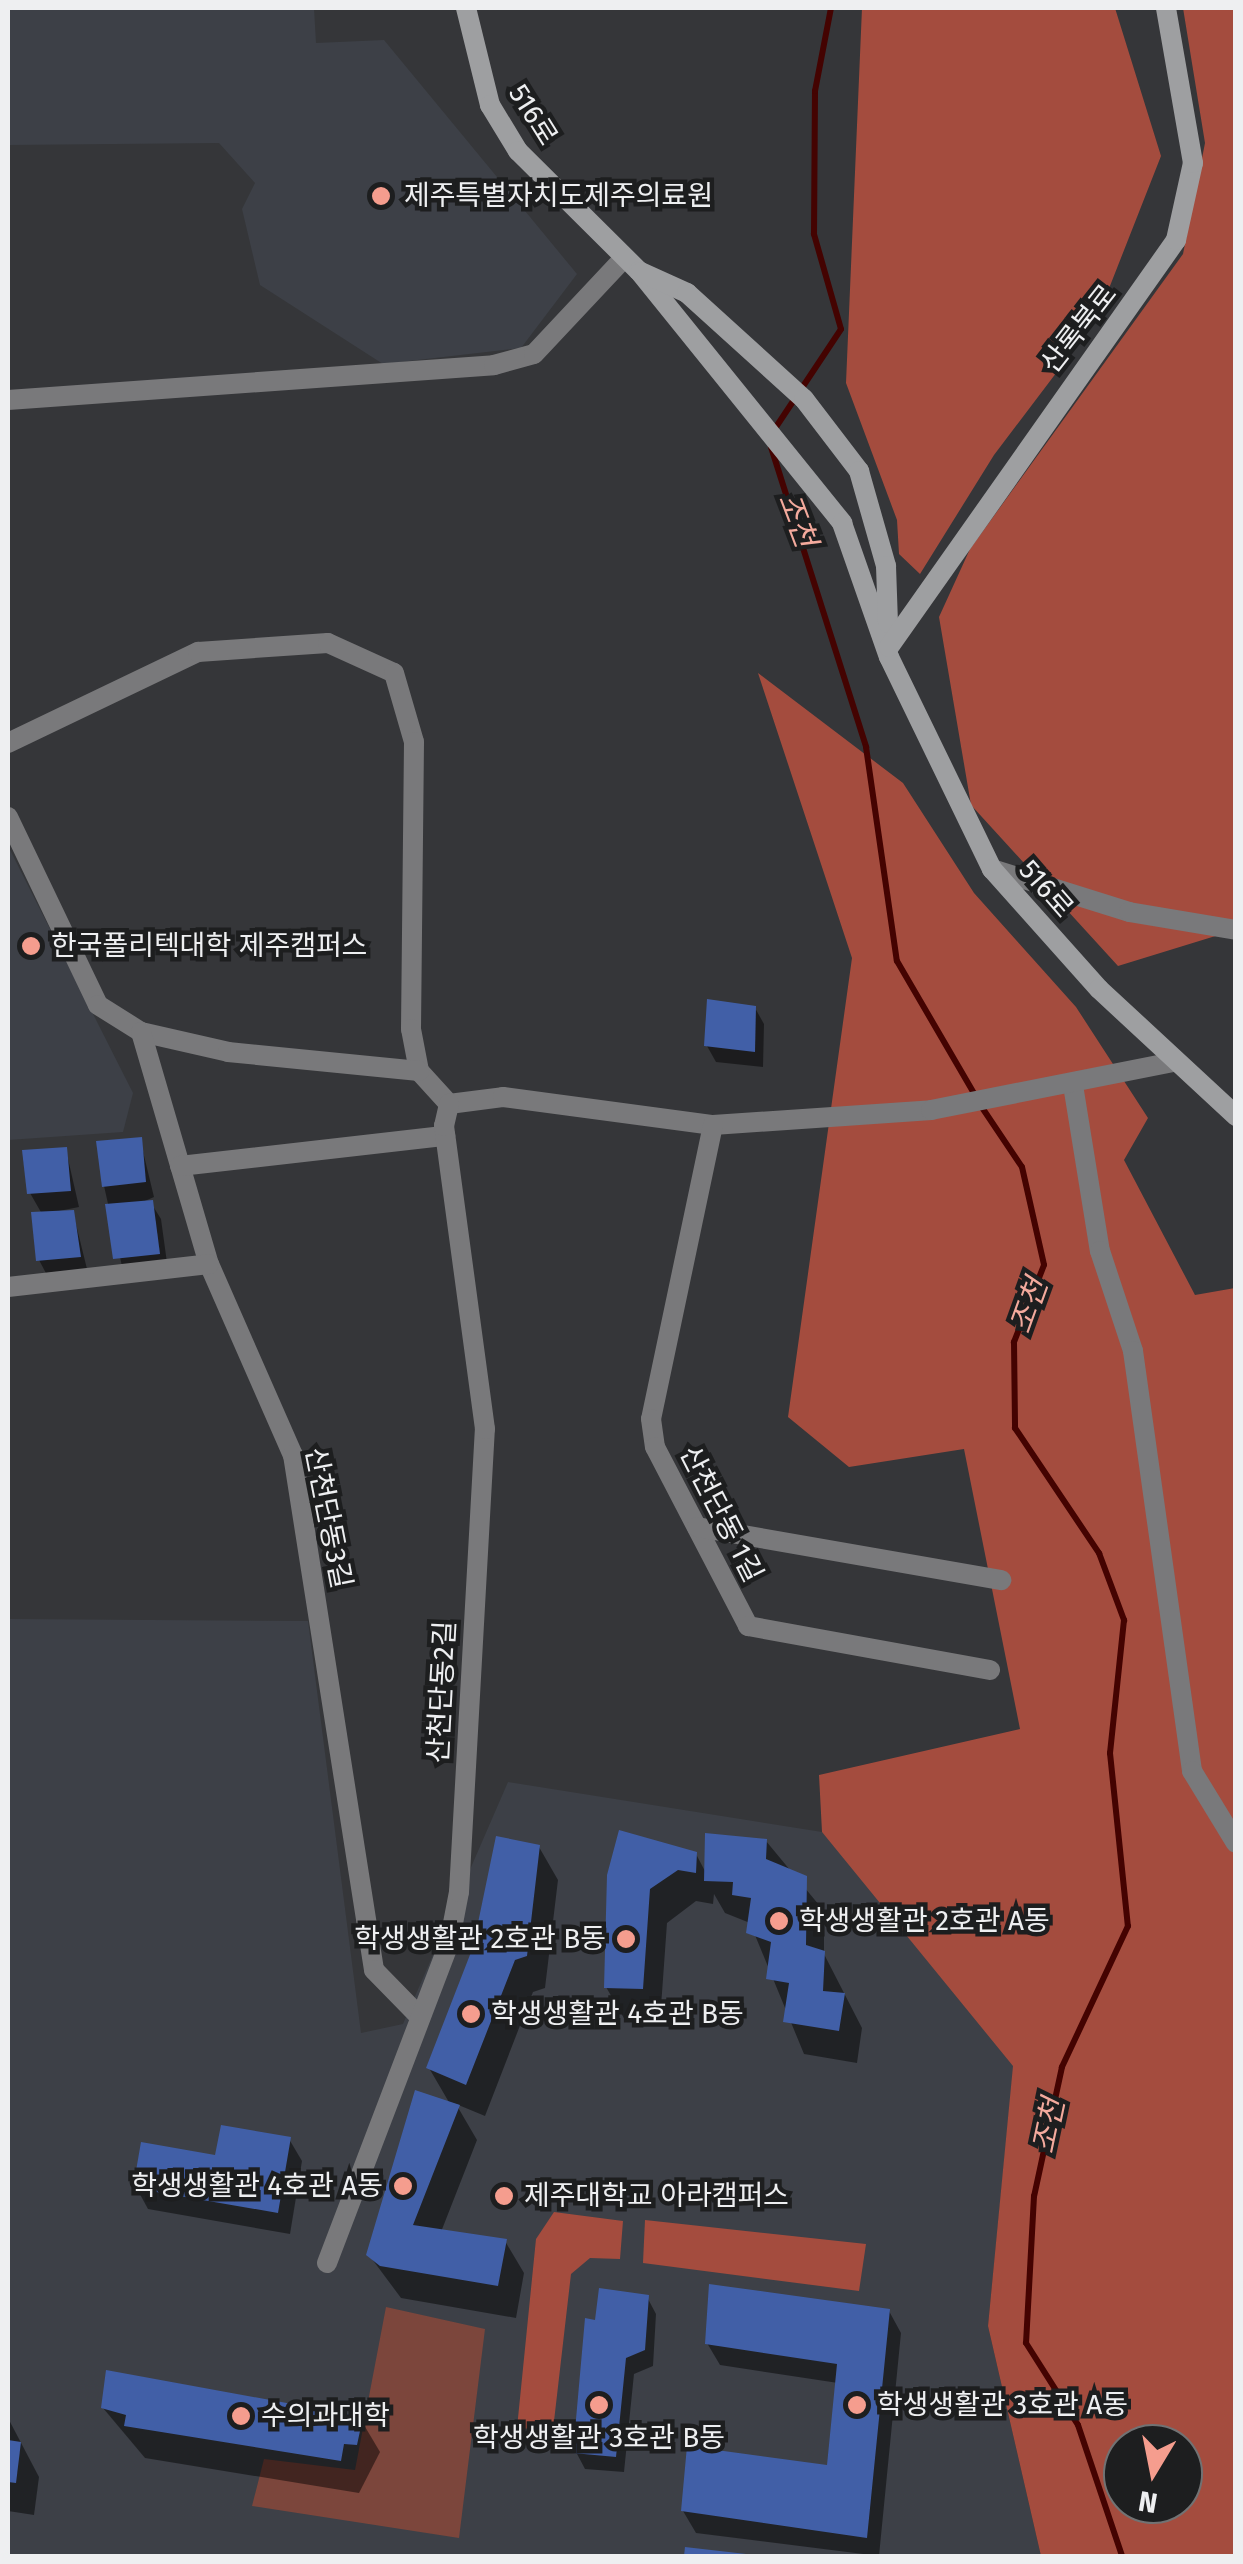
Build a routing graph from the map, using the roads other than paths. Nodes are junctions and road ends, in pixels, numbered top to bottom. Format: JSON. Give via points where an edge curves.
{"nodes":[{"id":1,"x":466,"y":8,"type":"edge"},
{"id":2,"x":1166,"y":8,"type":"edge"},
{"id":3,"x":631,"y":264,"type":"junction"},
{"id":4,"x":8,"y":400,"type":"edge"},
{"id":5,"x":889,"y":647,"type":"junction"},
{"id":6,"x":8,"y":743,"type":"edge"},
{"id":7,"x":8,"y":817,"type":"edge"},
{"id":8,"x":992,"y":869,"type":"junction"},
{"id":9,"x":1236,"y":930,"type":"edge"},
{"id":10,"x":141,"y":1032,"type":"junction"},
{"id":11,"x":1173,"y":1062,"type":"junction"},
{"id":12,"x":419,"y":1071,"type":"junction"},
{"id":13,"x":1073,"y":1086,"type":"junction"},
{"id":14,"x":449,"y":1104,"type":"junction"},
{"id":15,"x":1236,"y":1116,"type":"edge"},
{"id":16,"x":713,"y":1125,"type":"junction"},
{"id":17,"x":445,"y":1136,"type":"junction"},
{"id":18,"x":180,"y":1166,"type":"junction"},
{"id":19,"x":208,"y":1264,"type":"junction"},
{"id":20,"x":8,"y":1287,"type":"edge"},
{"id":21,"x":697,"y":1528,"type":"junction"},
{"id":22,"x":1001,"y":1580,"type":"dead end"},
{"id":23,"x":990,"y":1670,"type":"dead end"},
{"id":24,"x":1236,"y":1843,"type":"edge"},
{"id":25,"x":420,"y":2017,"type":"junction"},
{"id":26,"x":327,"y":2263,"type":"dead end"}],
"edges":[{"from":1,"to":3,"type":"main road","name":"516로","via":[[490,105],[518,151]]},
{"from":2,"to":5,"type":"main road","name":"산록북로","via":[[1193,163],[1176,240]]},
{"from":3,"to":4,"type":"street","via":[[546,345],[494,364]]},
{"from":3,"to":5,"type":"main road","name":"516로","via":[[726,384],[779,435],[842,523]]},
{"from":3,"to":5,"type":"main road","name":"516로","via":[[687,293],[804,399],[864,484],[886,566]]},
{"from":5,"to":8,"type":"main road","name":"516로","via":[[956,809]]},
{"from":6,"to":12,"type":"street","via":[[198,652],[328,643],[394,673],[414,742],[408,971]]},
{"from":7,"to":10,"type":"street","via":[[98,1005]]},
{"from":8,"to":9,"type":"street","via":[[1129,912]]},
{"from":8,"to":11,"type":"main road","name":"516로"},
{"from":10,"to":12,"type":"street","via":[[228,1052]]},
{"from":10,"to":18,"type":"street","name":"산천단동3길"},
{"from":11,"to":13,"type":"street"},
{"from":11,"to":15,"type":"main road","name":"516로"},
{"from":12,"to":14,"type":"street"},
{"from":13,"to":16,"type":"street","via":[[931,1110]]},
{"from":13,"to":24,"type":"street","via":[[1100,1251],[1133,1351],[1192,1771]]},
{"from":14,"to":16,"type":"street","via":[[502,1097]]},
{"from":14,"to":17,"type":"street","name":"산천단동2길"},
{"from":16,"to":21,"type":"street","name":"산천단동 1길","via":[[651,1419],[655,1447]]},
{"from":17,"to":18,"type":"street"},
{"from":17,"to":25,"type":"street","name":"산천단동2길","via":[[485,1428],[460,1892]]},
{"from":18,"to":19,"type":"street","name":"산천단동3길"},
{"from":19,"to":20,"type":"street"},
{"from":19,"to":25,"type":"street","name":"산천단동3길","via":[[293,1456],[374,1970]]},
{"from":21,"to":22,"type":"street"},
{"from":21,"to":23,"type":"street","name":"산천단동 1길","via":[[748,1626]]},
{"from":25,"to":26,"type":"street","name":"산천단동2길"}]}
